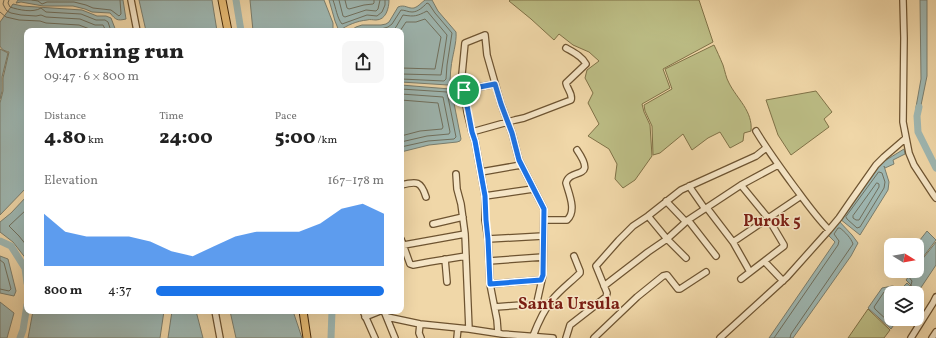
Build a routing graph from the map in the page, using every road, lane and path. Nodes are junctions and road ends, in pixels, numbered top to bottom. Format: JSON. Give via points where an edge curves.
{"nodes":[{"id":1,"x":132,"y":0,"type":"edge"},
{"id":2,"x":222,"y":0,"type":"edge"},
{"id":3,"x":903,"y":0,"type":"edge"},
{"id":4,"x":137,"y":28,"type":"edge"},
{"id":5,"x":227,"y":28,"type":"edge"},
{"id":6,"x":566,"y":48,"type":"dead end"},
{"id":7,"x":495,"y":84,"type":"junction"},
{"id":8,"x":464,"y":90,"type":"junction"},
{"id":9,"x":507,"y":122,"type":"junction"},
{"id":10,"x":756,"y":130,"type":"dead end"},
{"id":11,"x":472,"y":132,"type":"junction"},
{"id":12,"x":906,"y":138,"type":"junction"},
{"id":13,"x":766,"y":148,"type":"junction"},
{"id":14,"x":577,"y":150,"type":"dead end"},
{"id":15,"x":521,"y":165,"type":"junction"},
{"id":16,"x":778,"y":165,"type":"junction"},
{"id":17,"x":481,"y":172,"type":"junction"},
{"id":18,"x":456,"y":174,"type":"dead end"},
{"id":19,"x":404,"y":184,"type":"edge"},
{"id":20,"x":742,"y":185,"type":"junction"},
{"id":21,"x":689,"y":186,"type":"junction"},
{"id":22,"x":533,"y":188,"type":"junction"},
{"id":23,"x":485,"y":196,"type":"junction"},
{"id":24,"x":801,"y":196,"type":"junction"},
{"id":25,"x":426,"y":197,"type":"dead end"},
{"id":26,"x":936,"y":198,"type":"edge"},
{"id":27,"x":666,"y":201,"type":"junction"},
{"id":28,"x":706,"y":209,"type":"junction"},
{"id":29,"x":648,"y":216,"type":"junction"},
{"id":30,"x":463,"y":217,"type":"junction"},
{"id":31,"x":768,"y":218,"type":"junction"},
{"id":32,"x":544,"y":220,"type":"junction"},
{"id":33,"x":687,"y":221,"type":"junction"},
{"id":34,"x":433,"y":224,"type":"dead end"},
{"id":35,"x":829,"y":230,"type":"junction"},
{"id":36,"x":465,"y":234,"type":"junction"},
{"id":37,"x":543,"y":236,"type":"junction"},
{"id":38,"x":666,"y":238,"type":"junction"},
{"id":39,"x":488,"y":239,"type":"junction"},
{"id":40,"x":733,"y":242,"type":"junction"},
{"id":41,"x":404,"y":245,"type":"joint"},
{"id":42,"x":466,"y":256,"type":"junction"},
{"id":43,"x":574,"y":256,"type":"dead end"},
{"id":44,"x":716,"y":256,"type":"dead end"},
{"id":45,"x":543,"y":257,"type":"junction"},
{"id":46,"x":686,"y":258,"type":"dead end"},
{"id":47,"x":445,"y":259,"type":"junction"},
{"id":48,"x":489,"y":261,"type":"junction"},
{"id":49,"x":765,"y":262,"type":"junction"},
{"id":50,"x":706,"y":272,"type":"dead end"},
{"id":51,"x":750,"y":272,"type":"junction"},
{"id":52,"x":541,"y":280,"type":"junction"},
{"id":53,"x":741,"y":280,"type":"dead end"},
{"id":54,"x":783,"y":281,"type":"junction"},
{"id":55,"x":447,"y":282,"type":"dead end"},
{"id":56,"x":490,"y":284,"type":"junction"},
{"id":57,"x":604,"y":286,"type":"junction"},
{"id":58,"x":936,"y":297,"type":"edge"},
{"id":59,"x":495,"y":307,"type":"junction"},
{"id":60,"x":216,"y":314,"type":"edge"},
{"id":61,"x":304,"y":314,"type":"edge"},
{"id":62,"x":364,"y":314,"type":"edge"},
{"id":63,"x":386,"y":314,"type":"edge"},
{"id":64,"x":387,"y":317,"type":"junction"},
{"id":65,"x":420,"y":324,"type":"junction"},
{"id":66,"x":458,"y":328,"type":"junction"},
{"id":67,"x":469,"y":329,"type":"junction"},
{"id":68,"x":936,"y":332,"type":"edge"},
{"id":69,"x":501,"y":335,"type":"edge"},
{"id":70,"x":536,"y":337,"type":"edge"},
{"id":71,"x":220,"y":338,"type":"edge"},
{"id":72,"x":308,"y":338,"type":"edge"},
{"id":73,"x":375,"y":338,"type":"edge"},
{"id":74,"x":395,"y":338,"type":"edge"},
{"id":75,"x":421,"y":338,"type":"edge"},
{"id":76,"x":457,"y":338,"type":"edge"},
{"id":77,"x":553,"y":338,"type":"edge"},
{"id":78,"x":566,"y":338,"type":"edge"},
{"id":79,"x":594,"y":338,"type":"edge"},
{"id":80,"x":720,"y":338,"type":"edge"},
{"id":81,"x":911,"y":338,"type":"edge"},
{"id":82,"x":932,"y":338,"type":"edge"}],
"edges":[{"from":1,"to":4,"type":"street"},
{"from":2,"to":5,"type":"main road"},
{"from":3,"to":12,"type":"street","via":[[902,122]]},
{"from":6,"to":9,"type":"street","via":[[580,56],[586,64],[566,83],[571,100]]},
{"from":7,"to":8,"type":"street"},
{"from":7,"to":8,"type":"street","via":[[487,55],[485,35],[465,43],[462,74]]},
{"from":7,"to":9,"type":"street"},
{"from":8,"to":11,"type":"street"},
{"from":9,"to":11,"type":"street"},
{"from":9,"to":15,"type":"street"},
{"from":10,"to":13,"type":"street"},
{"from":11,"to":17,"type":"street"},
{"from":12,"to":26,"type":"street","via":[[914,165]]},
{"from":12,"to":35,"type":"street","via":[[876,165]]},
{"from":13,"to":16,"type":"street"},
{"from":13,"to":21,"type":"street","via":[[756,156]]},
{"from":14,"to":32,"type":"street","via":[[585,165],[582,172],[567,179],[572,205],[570,218]]},
{"from":15,"to":17,"type":"street"},
{"from":15,"to":22,"type":"street"},
{"from":16,"to":20,"type":"street"},
{"from":16,"to":24,"type":"street"},
{"from":17,"to":23,"type":"street"},
{"from":18,"to":30,"type":"street"},
{"from":19,"to":25,"type":"street","via":[[420,184]]},
{"from":20,"to":28,"type":"street"},
{"from":20,"to":31,"type":"street"},
{"from":21,"to":27,"type":"street"},
{"from":21,"to":28,"type":"street"},
{"from":22,"to":23,"type":"street"},
{"from":22,"to":32,"type":"street","via":[[544,209]]},
{"from":23,"to":39,"type":"street"},
{"from":24,"to":31,"type":"street"},
{"from":24,"to":35,"type":"street"},
{"from":27,"to":29,"type":"street"},
{"from":27,"to":33,"type":"street"},
{"from":28,"to":33,"type":"street"},
{"from":28,"to":40,"type":"street"},
{"from":29,"to":38,"type":"street"},
{"from":29,"to":57,"type":"street","via":[[633,226],[596,266]]},
{"from":30,"to":34,"type":"street"},
{"from":30,"to":36,"type":"street"},
{"from":31,"to":40,"type":"street"},
{"from":31,"to":49,"type":"street","via":[[784,245]]},
{"from":32,"to":37,"type":"street"},
{"from":33,"to":38,"type":"street"},
{"from":33,"to":44,"type":"street"},
{"from":35,"to":54,"type":"street"},
{"from":36,"to":41,"type":"street"},
{"from":36,"to":42,"type":"street"},
{"from":37,"to":39,"type":"street"},
{"from":37,"to":45,"type":"street"},
{"from":38,"to":46,"type":"street"},
{"from":38,"to":57,"type":"street"},
{"from":39,"to":48,"type":"street"},
{"from":40,"to":51,"type":"street"},
{"from":41,"to":47,"type":"street","via":[[410,264]]},
{"from":42,"to":47,"type":"street"},
{"from":42,"to":67,"type":"street"},
{"from":43,"to":70,"type":"street","via":[[580,273],[547,307],[539,322]]},
{"from":45,"to":48,"type":"street"},
{"from":45,"to":52,"type":"street"},
{"from":47,"to":55,"type":"street"},
{"from":48,"to":56,"type":"street"},
{"from":49,"to":51,"type":"street"},
{"from":49,"to":54,"type":"street"},
{"from":50,"to":79,"type":"street","via":[[679,289],[666,275],[663,276]]},
{"from":51,"to":53,"type":"street"},
{"from":52,"to":56,"type":"street"},
{"from":52,"to":59,"type":"street","via":[[537,303]]},
{"from":54,"to":80,"type":"street"},
{"from":56,"to":59,"type":"street"},
{"from":57,"to":78,"type":"street","via":[[606,297],[570,325]]},
{"from":58,"to":81,"type":"street"},
{"from":59,"to":69,"type":"street"},
{"from":60,"to":71,"type":"street"},
{"from":61,"to":72,"type":"main road"},
{"from":62,"to":73,"type":"street"},
{"from":63,"to":64,"type":"street"},
{"from":64,"to":65,"type":"street"},
{"from":64,"to":74,"type":"street"},
{"from":65,"to":66,"type":"street"},
{"from":65,"to":75,"type":"street"},
{"from":66,"to":67,"type":"street"},
{"from":66,"to":76,"type":"street"},
{"from":67,"to":69,"type":"street"},
{"from":68,"to":82,"type":"street"},
{"from":69,"to":70,"type":"street"},
{"from":70,"to":77,"type":"street"}]}
